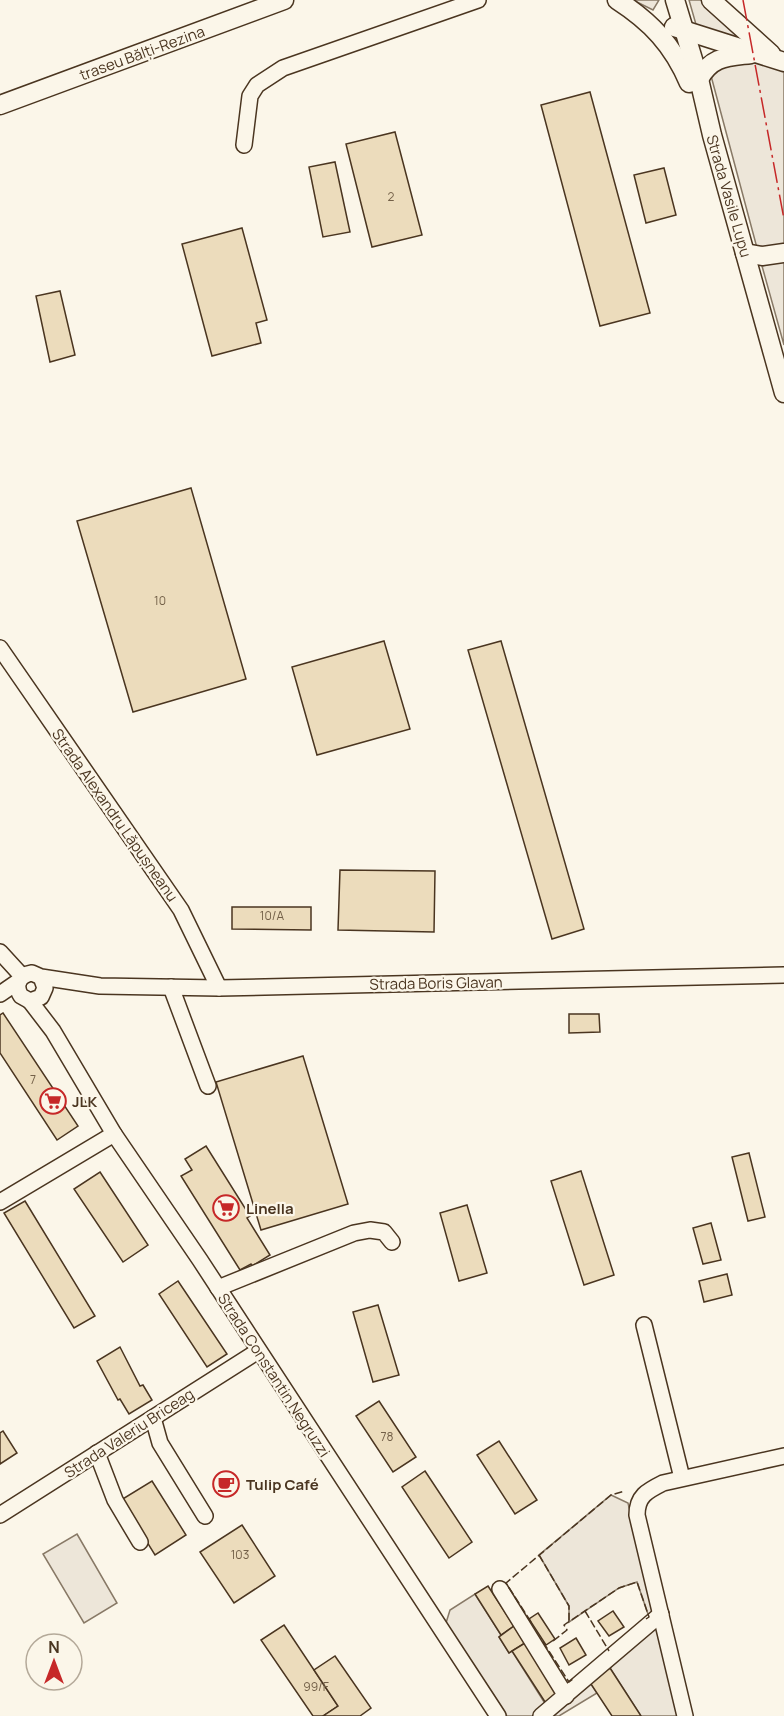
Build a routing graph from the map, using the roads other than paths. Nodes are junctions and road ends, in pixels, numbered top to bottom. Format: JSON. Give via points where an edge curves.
{"nodes":[{"id":1,"x":284,"y":0,"type":"edge"},
{"id":2,"x":478,"y":0,"type":"edge"},
{"id":3,"x":617,"y":0,"type":"edge"},
{"id":4,"x":675,"y":0,"type":"edge"},
{"id":5,"x":711,"y":0,"type":"edge"},
{"id":6,"x":636,"y":12,"type":"junction"},
{"id":7,"x":683,"y":30,"type":"junction"},
{"id":8,"x":772,"y":58,"type":"edge"},
{"id":9,"x":699,"y":79,"type":"junction"},
{"id":10,"x":0,"y":105,"type":"edge"},
{"id":11,"x":712,"y":135,"type":"junction"},
{"id":12,"x":243,"y":145,"type":"dead end"},
{"id":13,"x":745,"y":253,"type":"junction"},
{"id":14,"x":784,"y":253,"type":"edge"},
{"id":15,"x":784,"y":393,"type":"edge"},
{"id":16,"x":0,"y":648,"type":"edge"},
{"id":17,"x":0,"y":952,"type":"edge"},
{"id":18,"x":784,"y":975,"type":"edge"},
{"id":19,"x":171,"y":987,"type":"junction"},
{"id":20,"x":219,"y":988,"type":"junction"},
{"id":21,"x":31,"y":989,"type":"junction"},
{"id":22,"x":0,"y":994,"type":"edge"},
{"id":23,"x":0,"y":1001,"type":"edge"},
{"id":24,"x":208,"y":1086,"type":"dead end"},
{"id":25,"x":114,"y":1134,"type":"junction"},
{"id":26,"x":0,"y":1202,"type":"edge"},
{"id":27,"x":392,"y":1242,"type":"dead end"},
{"id":28,"x":218,"y":1287,"type":"junction"},
{"id":29,"x":644,"y":1325,"type":"dead end"},
{"id":30,"x":258,"y":1351,"type":"junction"},
{"id":31,"x":153,"y":1418,"type":"junction"},
{"id":32,"x":97,"y":1453,"type":"junction"},
{"id":33,"x":784,"y":1456,"type":"edge"},
{"id":34,"x":682,"y":1478,"type":"junction"},
{"id":35,"x":0,"y":1515,"type":"edge"},
{"id":36,"x":205,"y":1516,"type":"dead end"},
{"id":37,"x":140,"y":1542,"type":"dead end"},
{"id":38,"x":500,"y":1589,"type":"dead end"},
{"id":39,"x":661,"y":1614,"type":"junction"},
{"id":40,"x":566,"y":1696,"type":"junction"},
{"id":41,"x":498,"y":1716,"type":"edge"},
{"id":42,"x":541,"y":1716,"type":"edge"},
{"id":43,"x":685,"y":1716,"type":"edge"}],
"edges":[{"from":1,"to":10,"type":"main road","name":"traseu Bălți-Rezina"},
{"from":2,"to":12,"type":"street","via":[[283,68],[257,85],[249,96]]},
{"from":3,"to":6,"type":"main road"},
{"from":4,"to":7,"type":"main road","name":"Strada Vasile Lupu"},
{"from":5,"to":8,"type":"main road"},
{"from":6,"to":7,"type":"main road"},
{"from":6,"to":11,"type":"main road","via":[[680,60]]},
{"from":7,"to":8,"type":"main road"},
{"from":7,"to":9,"type":"main road","name":"Strada Vasile Lupu"},
{"from":8,"to":9,"type":"main road","via":[[717,60]]},
{"from":9,"to":11,"type":"main road","name":"Strada Vasile Lupu"},
{"from":11,"to":13,"type":"main road","name":"Strada Vasile Lupu"},
{"from":13,"to":14,"type":"main road"},
{"from":13,"to":15,"type":"main road","name":"Strada Vasile Lupu"},
{"from":16,"to":20,"type":"street","name":"Strada Alexandru Lăpușneanu","via":[[181,910]]},
{"from":17,"to":21,"type":"street","name":"Strada Constantin Negruzzi"},
{"from":18,"to":20,"type":"street","name":"Strada Boris Glavan"},
{"from":19,"to":20,"type":"street","name":"Strada Boris Glavan"},
{"from":19,"to":21,"type":"street","name":"Strada Boris Glavan","via":[[87,984]]},
{"from":19,"to":24,"type":"street"},
{"from":21,"to":22,"type":"street","name":"Strada Boris Glavan"},
{"from":21,"to":23,"type":"street","name":"Strada Boris Glavan"},
{"from":21,"to":25,"type":"street","name":"Strada Constantin Negruzzi"},
{"from":25,"to":26,"type":"street"},
{"from":25,"to":28,"type":"street","name":"Strada Constantin Negruzzi"},
{"from":27,"to":28,"type":"street","via":[[384,1232],[354,1233]]},
{"from":28,"to":30,"type":"street","name":"Strada Constantin Negruzzi"},
{"from":29,"to":34,"type":"street"},
{"from":30,"to":31,"type":"street","name":"Strada Valeriu Briceag"},
{"from":30,"to":41,"type":"street","name":"Strada Constantin Negruzzi"},
{"from":31,"to":32,"type":"street","name":"Strada Valeriu Briceag"},
{"from":31,"to":36,"type":"street","via":[[160,1443]]},
{"from":32,"to":35,"type":"street","name":"Strada Valeriu Briceag"},
{"from":32,"to":37,"type":"street","via":[[115,1500]]},
{"from":33,"to":34,"type":"street"},
{"from":34,"to":39,"type":"street","via":[[663,1482],[646,1492],[637,1504]]},
{"from":38,"to":40,"type":"street"},
{"from":39,"to":40,"type":"street"},
{"from":39,"to":43,"type":"street"},
{"from":40,"to":42,"type":"street"}]}
